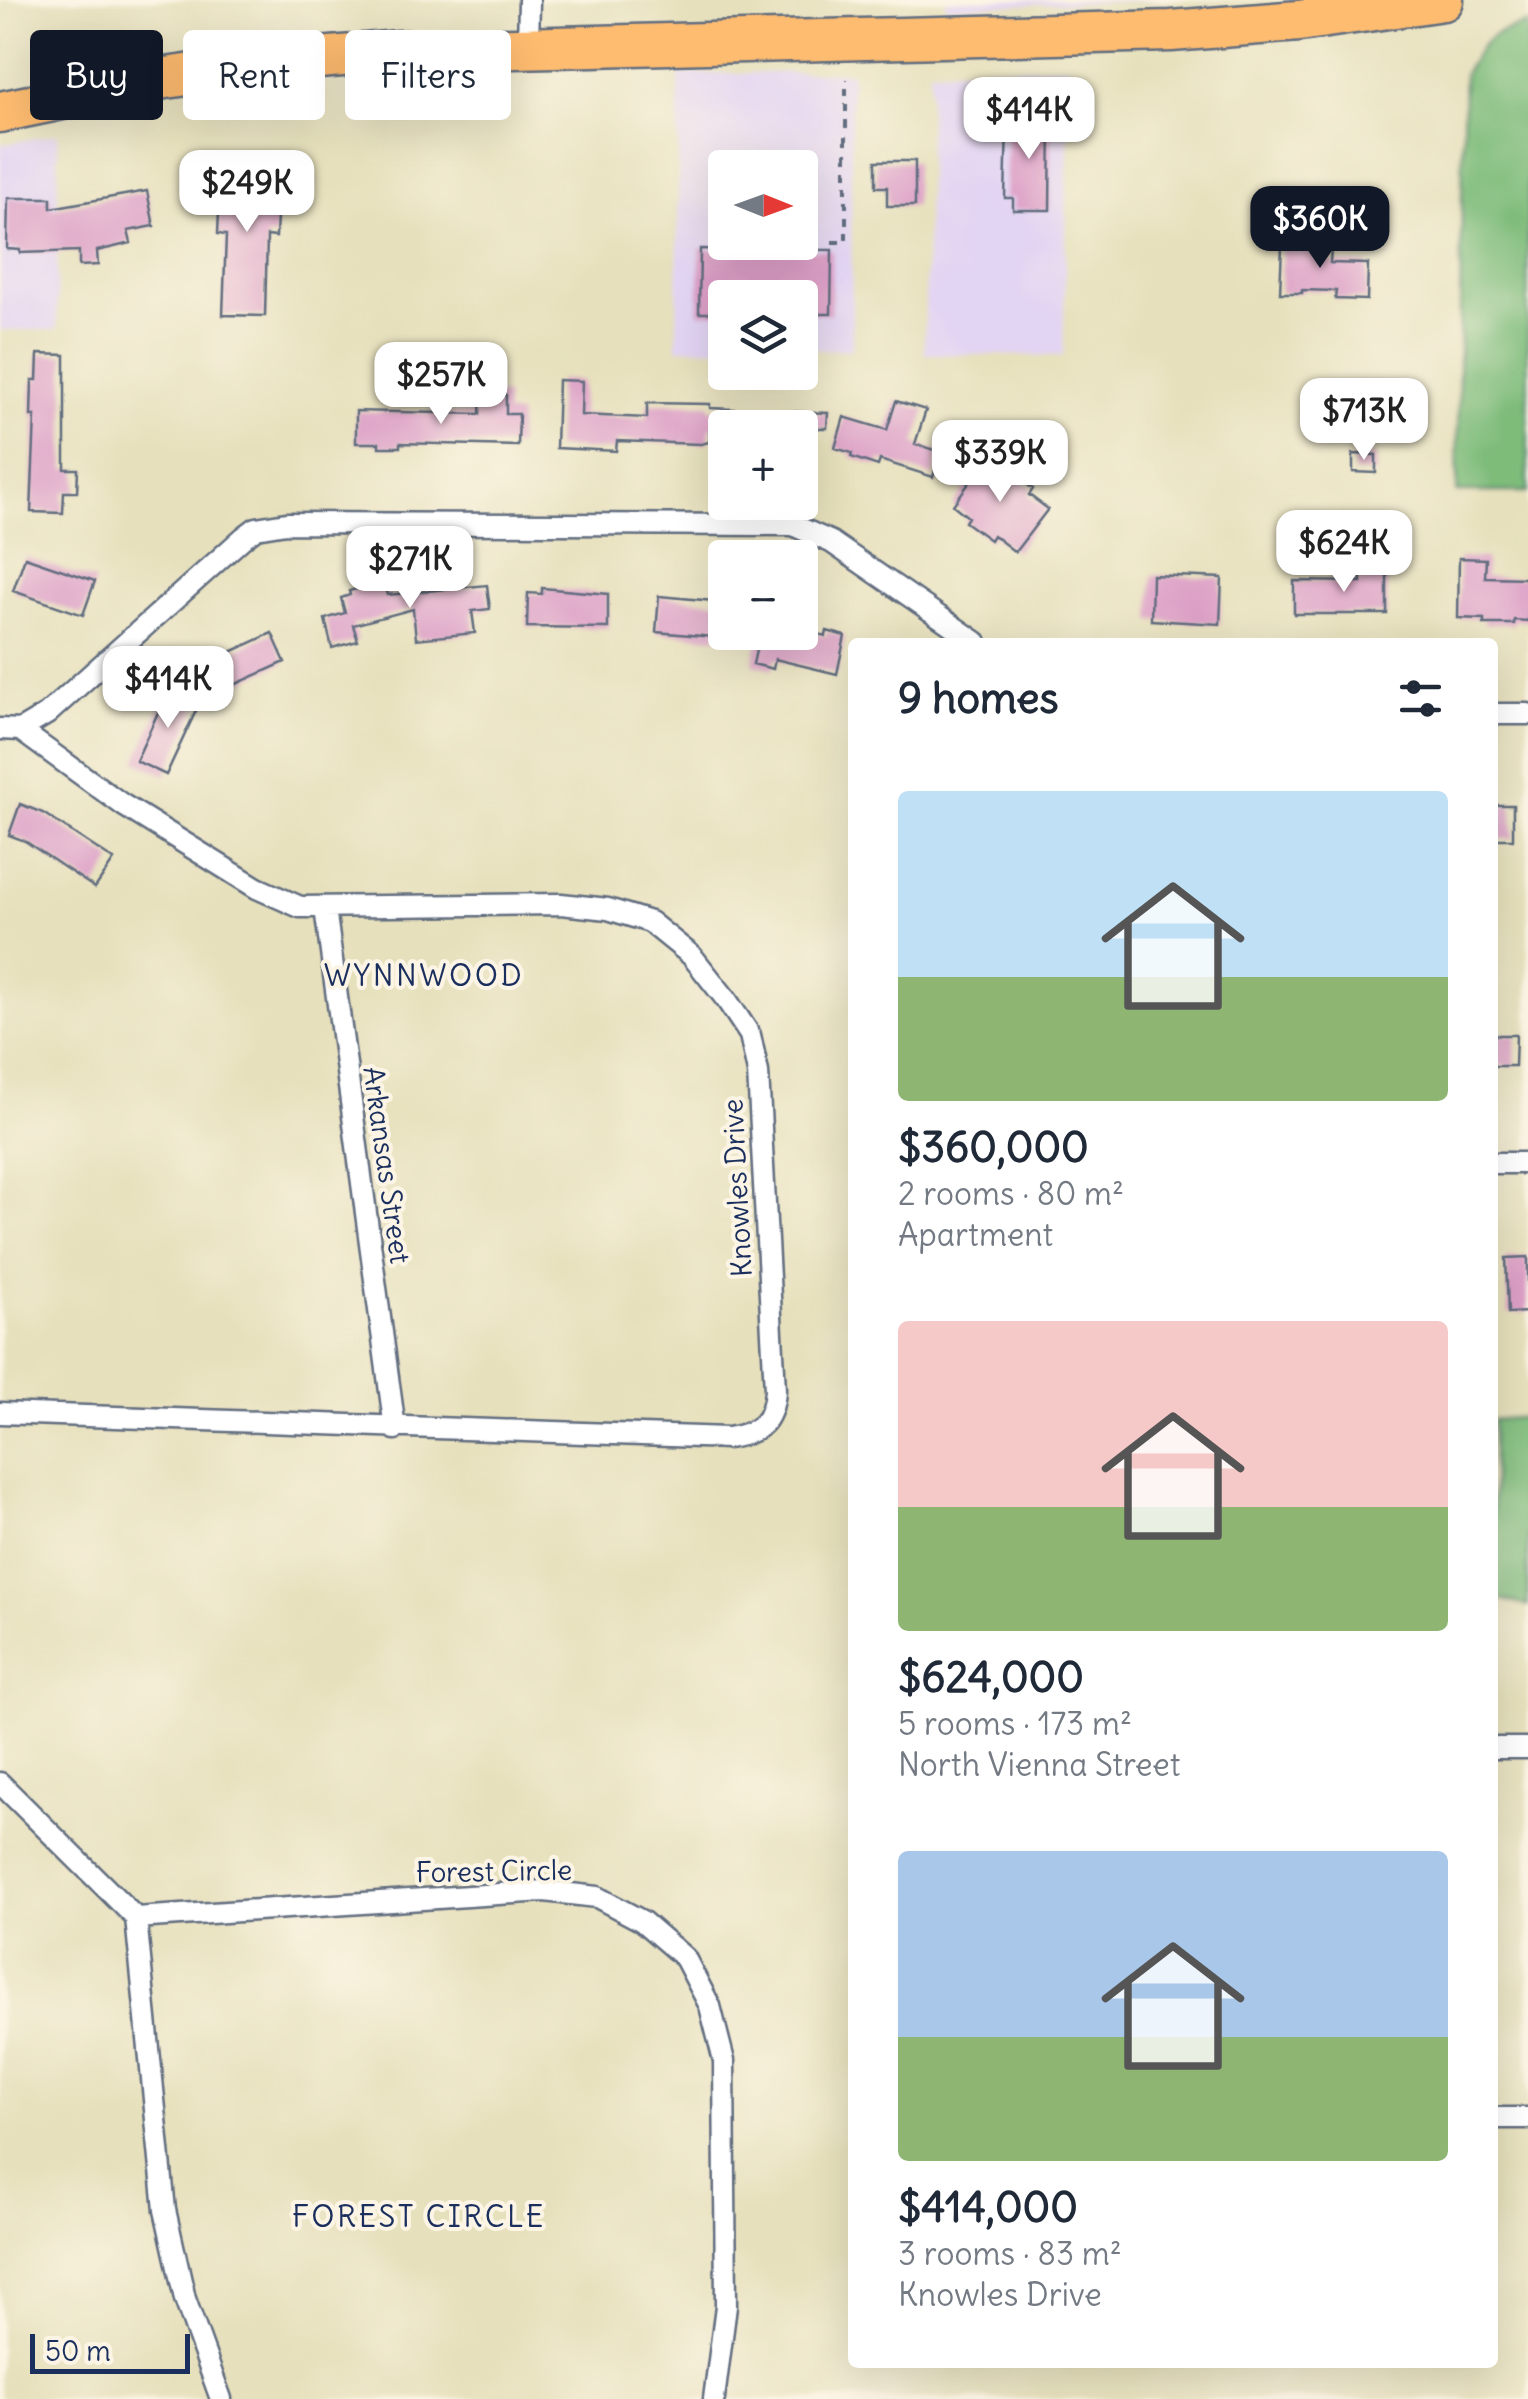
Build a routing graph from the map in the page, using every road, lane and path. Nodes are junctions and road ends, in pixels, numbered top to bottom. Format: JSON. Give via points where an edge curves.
{"nodes":[{"id":1,"x":529,"y":0,"type":"edge"},
{"id":2,"x":1443,"y":0,"type":"edge"},
{"id":3,"x":528,"y":46,"type":"junction"},
{"id":4,"x":846,"y":79,"type":"dead end"},
{"id":5,"x":0,"y":112,"type":"edge"},
{"id":6,"x":832,"y":242,"type":"dead end"},
{"id":7,"x":970,"y":638,"type":"edge"},
{"id":8,"x":1498,"y":714,"type":"edge"},
{"id":9,"x":1528,"y":714,"type":"edge"},
{"id":10,"x":10,"y":729,"type":"edge"},
{"id":11,"x":325,"y":908,"type":"junction"},
{"id":12,"x":1498,"y":1162,"type":"edge"},
{"id":13,"x":1528,"y":1163,"type":"edge"},
{"id":14,"x":0,"y":1413,"type":"edge"},
{"id":15,"x":395,"y":1429,"type":"junction"},
{"id":16,"x":1498,"y":1748,"type":"edge"},
{"id":17,"x":1528,"y":1748,"type":"edge"},
{"id":18,"x":0,"y":1783,"type":"edge"},
{"id":19,"x":136,"y":1918,"type":"junction"},
{"id":20,"x":1498,"y":2118,"type":"edge"},
{"id":21,"x":1528,"y":2118,"type":"edge"},
{"id":22,"x":222,"y":2399,"type":"edge"},
{"id":23,"x":714,"y":2399,"type":"edge"}],
"edges":[{"from":1,"to":3,"type":"street"},
{"from":2,"to":3,"type":"highway","via":[[1171,31]]},
{"from":3,"to":5,"type":"highway","via":[[285,61]]},
{"from":4,"to":6,"type":"path","via":[[846,242]]},
{"from":7,"to":10,"type":"street","via":[[831,542],[793,526],[286,522],[244,537],[46,714]]},
{"from":8,"to":9,"type":"street"},
{"from":10,"to":11,"type":"street","name":"Knowles Drive","via":[[257,888],[300,907]]},
{"from":11,"to":15,"type":"street","name":"Arkansas Street"},
{"from":11,"to":15,"type":"street","name":"Knowles Drive","via":[[561,904],[650,922],[692,956],[726,998],[750,1035],[758,1072],[775,1390],[774,1412],[764,1423],[728,1438]]},
{"from":12,"to":13,"type":"street"},
{"from":14,"to":15,"type":"street","name":"Knowles Drive"},
{"from":16,"to":17,"type":"street"},
{"from":18,"to":19,"type":"street"},
{"from":19,"to":22,"type":"street","via":[[165,2210],[185,2299]]},
{"from":19,"to":23,"type":"street","name":"Forest Circle","via":[[544,1892],[597,1897],[642,1920],[685,1958],[710,2006],[724,2062],[726,2306]]},
{"from":20,"to":21,"type":"street"}]}
